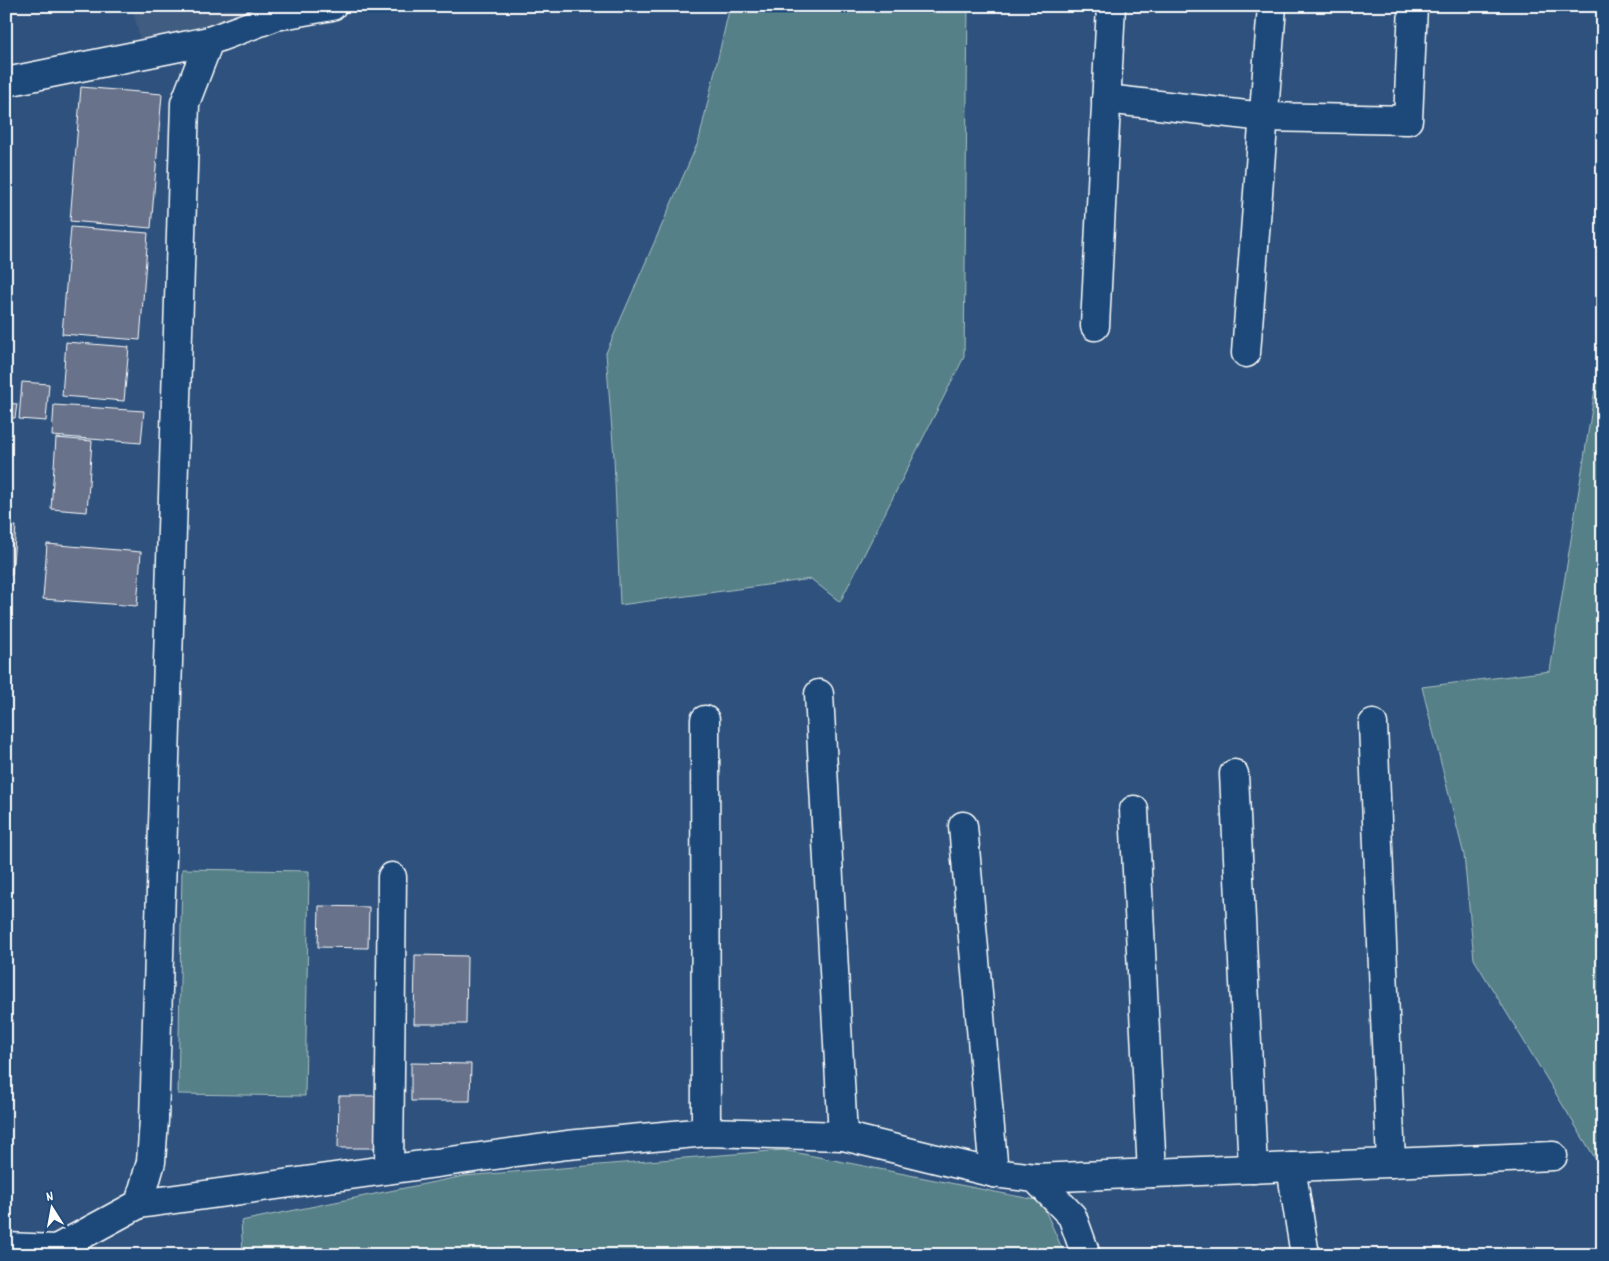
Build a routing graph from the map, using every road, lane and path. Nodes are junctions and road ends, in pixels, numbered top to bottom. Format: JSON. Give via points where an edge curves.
{"nodes":[{"id":1,"x":332,"y":6,"type":"edge"},
{"id":2,"x":1111,"y":6,"type":"edge"},
{"id":3,"x":1272,"y":6,"type":"edge"},
{"id":4,"x":1413,"y":6,"type":"edge"},
{"id":5,"x":209,"y":41,"type":"junction"},
{"id":6,"x":6,"y":82,"type":"edge"},
{"id":7,"x":1106,"y":99,"type":"junction"},
{"id":8,"x":1264,"y":117,"type":"junction"},
{"id":9,"x":1095,"y":326,"type":"dead end"},
{"id":10,"x":1246,"y":353,"type":"dead end"},
{"id":11,"x":819,"y":694,"type":"dead end"},
{"id":12,"x":706,"y":720,"type":"dead end"},
{"id":13,"x":1373,"y":724,"type":"dead end"},
{"id":14,"x":1234,"y":774,"type":"dead end"},
{"id":15,"x":1134,"y":810,"type":"dead end"},
{"id":16,"x":962,"y":826,"type":"dead end"},
{"id":17,"x":392,"y":877,"type":"dead end"},
{"id":18,"x":706,"y":1132,"type":"junction"},
{"id":19,"x":843,"y":1136,"type":"junction"},
{"id":20,"x":1552,"y":1156,"type":"dead end"},
{"id":21,"x":1391,"y":1163,"type":"junction"},
{"id":22,"x":1291,"y":1167,"type":"junction"},
{"id":23,"x":390,"y":1169,"type":"junction"},
{"id":24,"x":1253,"y":1169,"type":"junction"},
{"id":25,"x":994,"y":1173,"type":"junction"},
{"id":26,"x":1152,"y":1173,"type":"junction"},
{"id":27,"x":1035,"y":1178,"type":"junction"},
{"id":28,"x":139,"y":1204,"type":"junction"},
{"id":29,"x":6,"y":1247,"type":"edge"},
{"id":30,"x":1086,"y":1255,"type":"edge"},
{"id":31,"x":1305,"y":1255,"type":"edge"}],
"edges":[{"from":1,"to":5,"type":"street","via":[[276,16]]},
{"from":2,"to":7,"type":"street"},
{"from":3,"to":8,"type":"street"},
{"from":4,"to":8,"type":"street","via":[[1408,120]]},
{"from":5,"to":6,"type":"street"},
{"from":5,"to":28,"type":"street","via":[[184,103],[154,1120],[151,1162]]},
{"from":7,"to":8,"type":"street"},
{"from":7,"to":9,"type":"street"},
{"from":8,"to":10,"type":"street"},
{"from":11,"to":19,"type":"street"},
{"from":12,"to":18,"type":"street"},
{"from":13,"to":21,"type":"street"},
{"from":14,"to":24,"type":"street"},
{"from":15,"to":26,"type":"street"},
{"from":16,"to":25,"type":"street"},
{"from":17,"to":23,"type":"street"},
{"from":18,"to":19,"type":"street"},
{"from":18,"to":23,"type":"street","via":[[567,1145]]},
{"from":19,"to":25,"type":"street"},
{"from":20,"to":21,"type":"street"},
{"from":21,"to":22,"type":"street"},
{"from":22,"to":24,"type":"street"},
{"from":22,"to":31,"type":"street"},
{"from":23,"to":28,"type":"street"},
{"from":24,"to":26,"type":"street"},
{"from":25,"to":27,"type":"street"},
{"from":26,"to":27,"type":"street"},
{"from":27,"to":30,"type":"street","via":[[1072,1216]]},
{"from":28,"to":29,"type":"street","via":[[56,1250]]}]}
